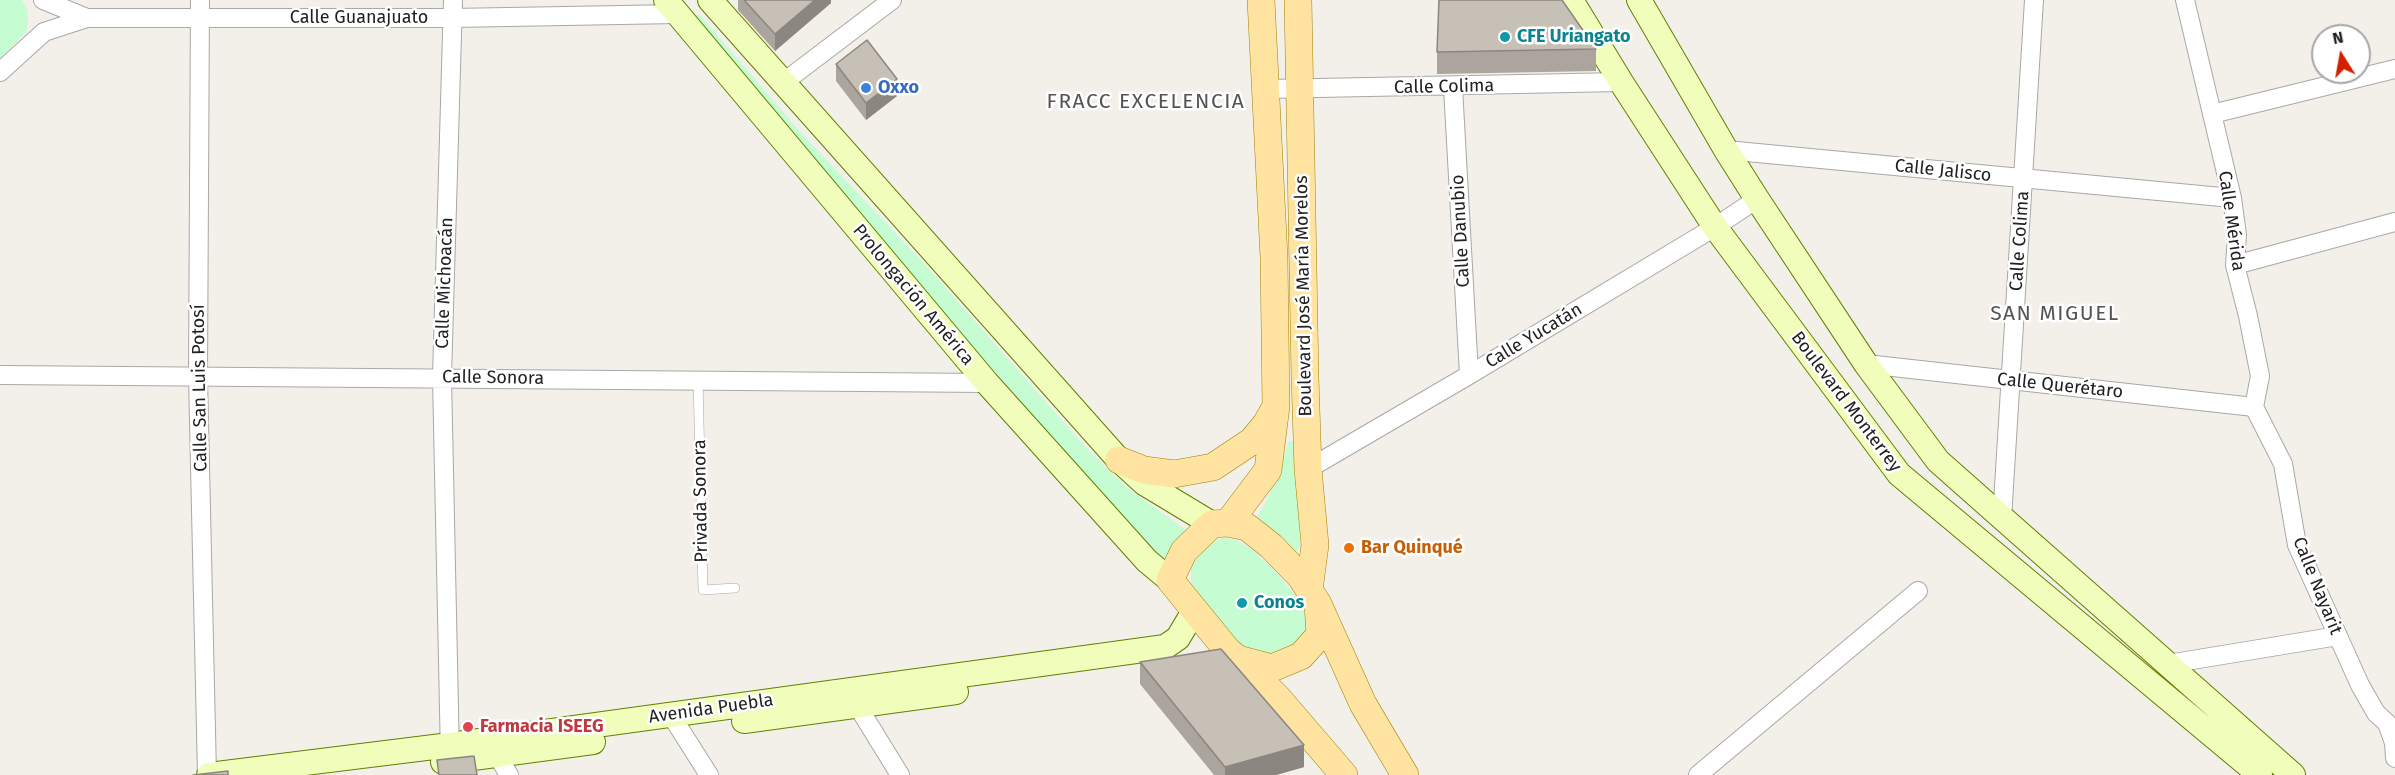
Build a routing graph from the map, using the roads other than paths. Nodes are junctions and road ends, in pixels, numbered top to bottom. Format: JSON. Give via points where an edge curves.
{"nodes":[{"id":1,"x":42,"y":0,"type":"edge"},
{"id":2,"x":892,"y":0,"type":"edge"},
{"id":3,"x":1262,"y":0,"type":"edge"},
{"id":4,"x":1298,"y":0,"type":"edge"},
{"id":5,"x":1571,"y":0,"type":"edge"},
{"id":6,"x":1638,"y":0,"type":"edge"},
{"id":7,"x":2034,"y":0,"type":"edge"},
{"id":8,"x":2185,"y":0,"type":"edge"},
{"id":9,"x":672,"y":7,"type":"edge"},
{"id":10,"x":718,"y":8,"type":"edge"},
{"id":11,"x":200,"y":9,"type":"edge"},
{"id":12,"x":453,"y":9,"type":"edge"},
{"id":13,"x":87,"y":18,"type":"junction"},
{"id":14,"x":44,"y":32,"type":"junction"},
{"id":15,"x":2395,"y":69,"type":"edge"},
{"id":16,"x":0,"y":72,"type":"edge"},
{"id":17,"x":784,"y":82,"type":"junction"},
{"id":18,"x":1621,"y":82,"type":"junction"},
{"id":19,"x":1453,"y":87,"type":"junction"},
{"id":20,"x":1300,"y":88,"type":"junction"},
{"id":21,"x":1267,"y":89,"type":"junction"},
{"id":22,"x":2212,"y":114,"type":"junction"},
{"id":23,"x":1726,"y":150,"type":"junction"},
{"id":24,"x":2024,"y":179,"type":"junction"},
{"id":25,"x":2232,"y":198,"type":"junction"},
{"id":26,"x":1757,"y":199,"type":"junction"},
{"id":27,"x":2395,"y":222,"type":"edge"},
{"id":28,"x":1715,"y":227,"type":"junction"},
{"id":29,"x":2235,"y":265,"type":"junction"},
{"id":30,"x":1866,"y":364,"type":"junction"},
{"id":31,"x":0,"y":375,"type":"edge"},
{"id":32,"x":1469,"y":375,"type":"junction"},
{"id":33,"x":198,"y":377,"type":"junction"},
{"id":34,"x":442,"y":377,"type":"junction"},
{"id":35,"x":698,"y":380,"type":"junction"},
{"id":36,"x":2012,"y":381,"type":"junction"},
{"id":37,"x":987,"y":383,"type":"junction"},
{"id":38,"x":1276,"y":406,"type":"junction"},
{"id":39,"x":2254,"y":407,"type":"junction"},
{"id":40,"x":1119,"y":460,"type":"junction"},
{"id":41,"x":1308,"y":469,"type":"junction"},
{"id":42,"x":2002,"y":519,"type":"junction"},
{"id":43,"x":1220,"y":524,"type":"junction"},
{"id":44,"x":1170,"y":580,"type":"junction"},
{"id":45,"x":735,"y":588,"type":"dead end"},
{"id":46,"x":1918,"y":591,"type":"dead end"},
{"id":47,"x":1314,"y":597,"type":"junction"},
{"id":48,"x":1194,"y":610,"type":"junction"},
{"id":49,"x":2338,"y":636,"type":"junction"},
{"id":50,"x":1233,"y":655,"type":"junction"},
{"id":51,"x":2168,"y":664,"type":"junction"},
{"id":52,"x":853,"y":699,"type":"junction"},
{"id":53,"x":2395,"y":708,"type":"edge"},
{"id":54,"x":2376,"y":713,"type":"junction"},
{"id":55,"x":676,"y":722,"type":"junction"},
{"id":56,"x":450,"y":753,"type":"junction"},
{"id":57,"x":498,"y":757,"type":"edge"},
{"id":58,"x":2395,"y":758,"type":"edge"},
{"id":59,"x":208,"y":775,"type":"edge"},
{"id":60,"x":337,"y":775,"type":"edge"},
{"id":61,"x":709,"y":775,"type":"edge"},
{"id":62,"x":900,"y":775,"type":"edge"},
{"id":63,"x":1344,"y":775,"type":"edge"},
{"id":64,"x":1405,"y":775,"type":"edge"},
{"id":65,"x":1698,"y":775,"type":"edge"},
{"id":66,"x":2260,"y":775,"type":"edge"},
{"id":67,"x":2294,"y":775,"type":"edge"}],
"edges":[{"from":1,"to":13,"type":"street","name":"Calle Guanajuato"},
{"from":1,"to":14,"type":"street"},
{"from":2,"to":17,"type":"street"},
{"from":3,"to":21,"type":"main road","name":"Boulevard José María Morelos"},
{"from":4,"to":20,"type":"main road","name":"Boulevard José María Morelos"},
{"from":5,"to":18,"type":"street","name":"Boulevard Monterrey"},
{"from":6,"to":23,"type":"street"},
{"from":7,"to":24,"type":"street","name":"Calle Colima"},
{"from":8,"to":22,"type":"street","name":"Calle Mérida"},
{"from":9,"to":10,"type":"street","via":[[702,12]]},
{"from":9,"to":12,"type":"street","name":"Calle Guanajuato"},
{"from":9,"to":37,"type":"street","name":"Prolongación América"},
{"from":10,"to":17,"type":"street"},
{"from":11,"to":12,"type":"street","name":"Calle Guanajuato"},
{"from":11,"to":13,"type":"street","name":"Calle Guanajuato"},
{"from":11,"to":33,"type":"street","name":"Calle San Luis Potosí"},
{"from":12,"to":34,"type":"street","name":"Calle Michoacán"},
{"from":13,"to":14,"type":"street"},
{"from":14,"to":16,"type":"street"},
{"from":15,"to":22,"type":"street"},
{"from":17,"to":40,"type":"street"},
{"from":18,"to":19,"type":"street","name":"Calle Colima"},
{"from":18,"to":28,"type":"street","name":"Boulevard Monterrey"},
{"from":19,"to":20,"type":"street","name":"Calle Colima"},
{"from":19,"to":32,"type":"street","name":"Calle Danubio"},
{"from":20,"to":21,"type":"street","name":"Calle Colima"},
{"from":20,"to":41,"type":"main road","name":"Boulevard José María Morelos"},
{"from":21,"to":38,"type":"main road","name":"Boulevard José María Morelos"},
{"from":22,"to":25,"type":"street","name":"Calle Mérida"},
{"from":23,"to":24,"type":"street","name":"Calle Jalisco"},
{"from":23,"to":26,"type":"street"},
{"from":24,"to":25,"type":"street","name":"Calle Jalisco"},
{"from":24,"to":36,"type":"street","name":"Calle Colima"},
{"from":25,"to":29,"type":"street","name":"Calle Mérida","via":[[2237,235]]},
{"from":26,"to":28,"type":"street","name":"Calle Yucatán"},
{"from":26,"to":30,"type":"street"},
{"from":27,"to":29,"type":"street"},
{"from":28,"to":32,"type":"street","name":"Calle Yucatán"},
{"from":28,"to":66,"type":"street","name":"Boulevard Monterrey","via":[[1899,474]]},
{"from":29,"to":39,"type":"street","name":"Calle Mérida","via":[[2260,376]]},
{"from":30,"to":36,"type":"street","name":"Calle Querétaro"},
{"from":30,"to":42,"type":"street","via":[[1938,460]]},
{"from":31,"to":33,"type":"street","name":"Calle Sonora"},
{"from":32,"to":41,"type":"street","name":"Calle Yucatán"},
{"from":33,"to":34,"type":"street","name":"Calle Sonora"},
{"from":33,"to":59,"type":"street","name":"Calle San Luis Potosí"},
{"from":34,"to":35,"type":"street","name":"Calle Sonora"},
{"from":34,"to":56,"type":"street","name":"Calle Michoacán"},
{"from":35,"to":37,"type":"street","name":"Calle Sonora"},
{"from":35,"to":45,"type":"lane","name":"Privada Sonora","via":[[703,590]]},
{"from":36,"to":39,"type":"street","name":"Calle Querétaro"},
{"from":36,"to":42,"type":"street","name":"Calle Colima"},
{"from":37,"to":44,"type":"street","name":"Prolongación América","via":[[1148,561]]},
{"from":38,"to":40,"type":"main road","via":[[1252,441],[1213,467],[1174,474],[1144,470]]},
{"from":38,"to":43,"type":"main road","name":"Boulevard José María Morelos","via":[[1268,470]]},
{"from":39,"to":49,"type":"street","name":"Calle Nayarit","via":[[2283,464],[2297,545]]},
{"from":40,"to":43,"type":"street","via":[[1144,483]]},
{"from":41,"to":47,"type":"main road","name":"Boulevard José María Morelos","via":[[1316,545]]},
{"from":42,"to":51,"type":"street"},
{"from":43,"to":44,"type":"main road","via":[[1184,552]]},
{"from":43,"to":47,"type":"main road","via":[[1247,527],[1301,577]]},
{"from":44,"to":48,"type":"main road"},
{"from":46,"to":65,"type":"street"},
{"from":47,"to":50,"type":"main road","via":[[1320,635],[1301,656],[1272,668]]},
{"from":47,"to":64,"type":"main road","via":[[1362,704]]},
{"from":48,"to":50,"type":"main road"},
{"from":48,"to":52,"type":"street","name":"Avenida Puebla","via":[[1178,638],[1165,647]]},
{"from":49,"to":51,"type":"street"},
{"from":49,"to":54,"type":"street","name":"Calle Nayarit"},
{"from":50,"to":52,"type":"street","name":"Avenida Puebla","via":[[1192,656]]},
{"from":50,"to":63,"type":"main road","via":[[1277,697]]},
{"from":51,"to":67,"type":"street"},
{"from":52,"to":55,"type":"street","name":"Avenida Puebla"},
{"from":52,"to":62,"type":"street"},
{"from":53,"to":54,"type":"street"},
{"from":54,"to":58,"type":"street","name":"Calle Nayarit","via":[[2387,723]]},
{"from":55,"to":57,"type":"street","name":"Avenida Puebla"},
{"from":55,"to":61,"type":"street"},
{"from":56,"to":57,"type":"street","name":"Avenida Puebla"},
{"from":56,"to":59,"type":"street","name":"Avenida Puebla"},
{"from":56,"to":60,"type":"street","name":"Avenida Puebla"}]}
